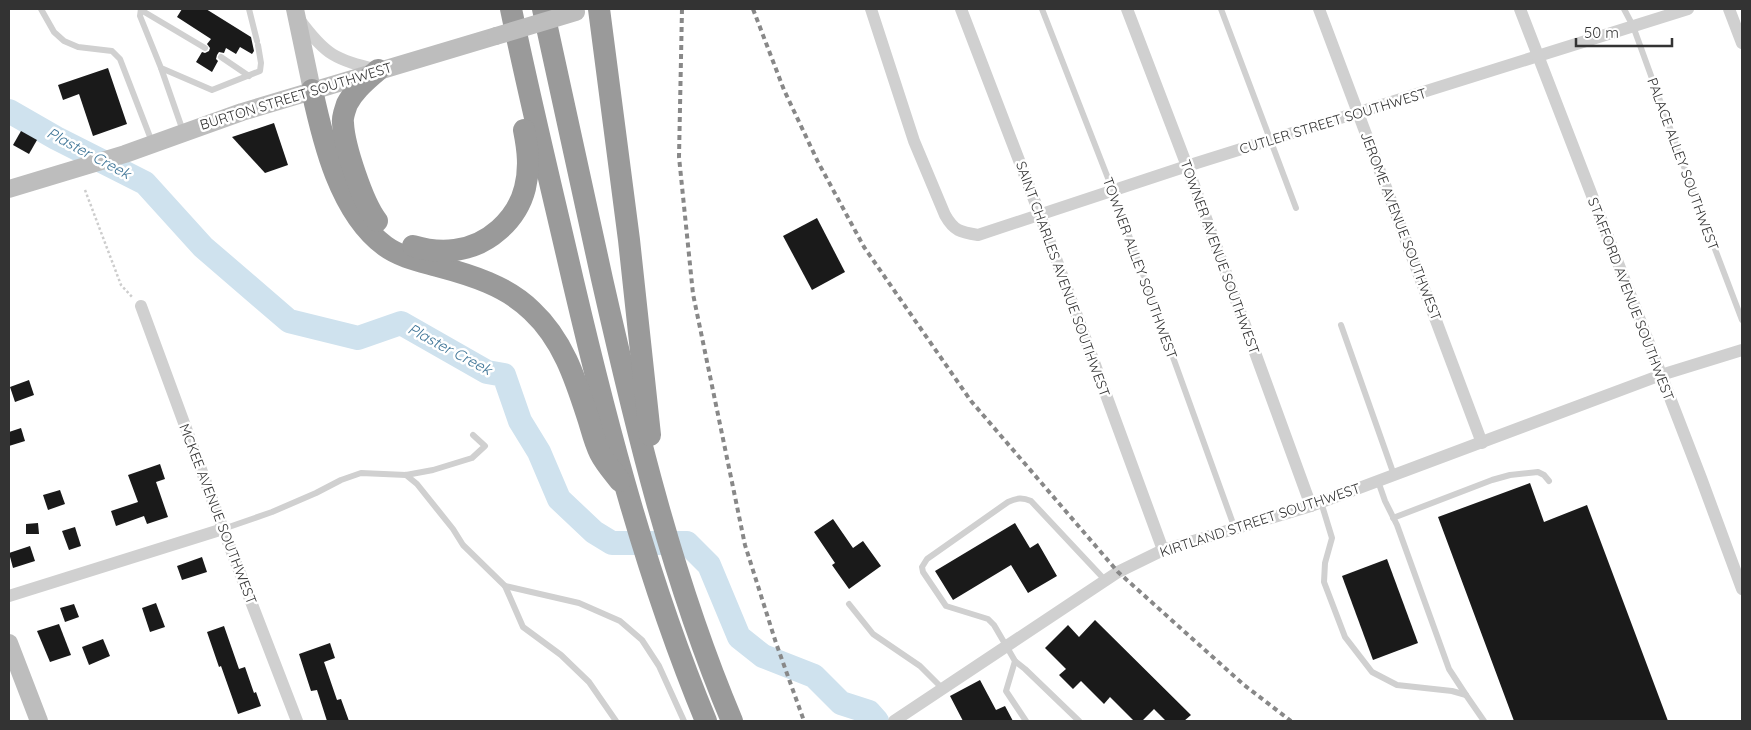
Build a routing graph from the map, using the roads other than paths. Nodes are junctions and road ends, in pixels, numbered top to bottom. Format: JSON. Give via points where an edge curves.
{"nodes":[{"id":1,"x":41,"y":9,"type":"edge"},
{"id":2,"x":141,"y":9,"type":"edge"},
{"id":3,"x":249,"y":9,"type":"edge"},
{"id":4,"x":511,"y":9,"type":"edge"},
{"id":5,"x":543,"y":9,"type":"edge"},
{"id":6,"x":599,"y":9,"type":"edge"},
{"id":7,"x":871,"y":9,"type":"edge"},
{"id":8,"x":961,"y":9,"type":"edge"},
{"id":9,"x":1042,"y":9,"type":"edge"},
{"id":10,"x":1127,"y":9,"type":"edge"},
{"id":11,"x":1221,"y":9,"type":"edge"},
{"id":12,"x":1319,"y":9,"type":"edge"},
{"id":13,"x":1520,"y":9,"type":"edge"},
{"id":14,"x":1624,"y":9,"type":"edge"},
{"id":15,"x":1688,"y":9,"type":"edge"},
{"id":16,"x":1729,"y":9,"type":"edge"},
{"id":17,"x":580,"y":10,"type":"edge"},
{"id":18,"x":295,"y":11,"type":"edge"},
{"id":19,"x":1633,"y":26,"type":"junction"},
{"id":20,"x":1742,"y":43,"type":"edge"},
{"id":21,"x":204,"y":48,"type":"dead end"},
{"id":22,"x":1538,"y":56,"type":"junction"},
{"id":23,"x":221,"y":57,"type":"dead end"},
{"id":24,"x":161,"y":68,"type":"junction"},
{"id":25,"x":378,"y":70,"type":"junction"},
{"id":26,"x":249,"y":76,"type":"junction"},
{"id":27,"x":312,"y":90,"type":"junction"},
{"id":28,"x":528,"y":90,"type":"junction"},
{"id":29,"x":1358,"y":113,"type":"junction"},
{"id":30,"x":183,"y":132,"type":"junction"},
{"id":31,"x":1271,"y":140,"type":"junction"},
{"id":32,"x":152,"y":144,"type":"junction"},
{"id":33,"x":1187,"y":166,"type":"junction"},
{"id":34,"x":9,"y":189,"type":"edge"},
{"id":35,"x":1113,"y":191,"type":"junction"},
{"id":36,"x":1296,"y":208,"type":"dead end"},
{"id":37,"x":1040,"y":215,"type":"junction"},
{"id":38,"x":141,"y":306,"type":"road end"},
{"id":39,"x":1742,"y":320,"type":"edge"},
{"id":40,"x":1341,"y":325,"type":"dead end"},
{"id":41,"x":1742,"y":350,"type":"edge"},
{"id":42,"x":1661,"y":375,"type":"junction"},
{"id":43,"x":473,"y":435,"type":"dead end"},
{"id":44,"x":1482,"y":442,"type":"junction"},
{"id":45,"x":406,"y":475,"type":"junction"},
{"id":46,"x":1394,"y":475,"type":"junction"},
{"id":47,"x":1378,"y":481,"type":"junction"},
{"id":48,"x":1549,"y":481,"type":"dead end"},
{"id":49,"x":628,"y":492,"type":"junction"},
{"id":50,"x":656,"y":502,"type":"junction"},
{"id":51,"x":1316,"y":504,"type":"junction"},
{"id":52,"x":1393,"y":518,"type":"junction"},
{"id":53,"x":1235,"y":529,"type":"junction"},
{"id":54,"x":222,"y":530,"type":"junction"},
{"id":55,"x":1163,"y":550,"type":"junction"},
{"id":56,"x":1105,"y":580,"type":"junction"},
{"id":57,"x":506,"y":586,"type":"junction"},
{"id":58,"x":1742,"y":589,"type":"edge"},
{"id":59,"x":9,"y":596,"type":"edge"},
{"id":60,"x":849,"y":604,"type":"dead end"},
{"id":61,"x":9,"y":643,"type":"edge"},
{"id":62,"x":1007,"y":646,"type":"junction"},
{"id":63,"x":1015,"y":662,"type":"junction"},
{"id":64,"x":942,"y":689,"type":"junction"},
{"id":65,"x":1466,"y":695,"type":"junction"},
{"id":66,"x":39,"y":721,"type":"edge"},
{"id":67,"x":297,"y":721,"type":"edge"},
{"id":68,"x":616,"y":721,"type":"edge"},
{"id":69,"x":684,"y":721,"type":"edge"},
{"id":70,"x":706,"y":721,"type":"edge"},
{"id":71,"x":732,"y":721,"type":"edge"},
{"id":72,"x":894,"y":721,"type":"edge"},
{"id":73,"x":1026,"y":721,"type":"edge"},
{"id":74,"x":1079,"y":721,"type":"edge"},
{"id":75,"x":1484,"y":721,"type":"edge"}],
"edges":[{"from":1,"to":32,"type":"lane","via":[[54,32],[64,41],[78,47],[112,51],[120,60]]},
{"from":2,"to":21,"type":"lane"},
{"from":2,"to":24,"type":"lane","via":[[140,16]]},
{"from":3,"to":26,"type":"lane","via":[[261,63],[260,71]]},
{"from":4,"to":28,"type":"highway"},
{"from":5,"to":50,"type":"highway","via":[[620,359]]},
{"from":6,"to":50,"type":"highway","via":[[630,249]]},
{"from":7,"to":37,"type":"street","name":"CUTLER STREET SOUTHWEST","via":[[914,141],[951,225],[961,232],[978,235]]},
{"from":8,"to":37,"type":"street","name":"SAINT CHARLES AVENUE SOUTHWEST"},
{"from":9,"to":35,"type":"lane","name":"TOWNER ALLEY SOUTHWEST"},
{"from":10,"to":33,"type":"street","name":"TOWNER AVENUE SOUTHWEST"},
{"from":11,"to":31,"type":"lane"},
{"from":12,"to":29,"type":"street","name":"JEROME AVENUE SOUTHWEST"},
{"from":13,"to":22,"type":"street","name":"STAFFORD AVENUE SOUTHWEST"},
{"from":14,"to":19,"type":"lane","name":"PALACE ALLEY SOUTHWEST"},
{"from":15,"to":19,"type":"street","name":"CUTLER STREET SOUTHWEST"},
{"from":16,"to":20,"type":"street"},
{"from":17,"to":25,"type":"main road","name":"BURTON STREET SOUTHWEST","bridge":true},
{"from":18,"to":25,"type":"street","via":[[316,42],[329,52],[348,62]]},
{"from":18,"to":27,"type":"main road"},
{"from":19,"to":22,"type":"street","name":"CUTLER STREET SOUTHWEST"},
{"from":19,"to":39,"type":"lane","name":"PALACE ALLEY SOUTHWEST"},
{"from":22,"to":29,"type":"street","name":"CUTLER STREET SOUTHWEST"},
{"from":22,"to":42,"type":"street","name":"STAFFORD AVENUE SOUTHWEST"},
{"from":23,"to":26,"type":"lane"},
{"from":24,"to":26,"type":"lane","via":[[212,90]]},
{"from":24,"to":30,"type":"lane"},
{"from":25,"to":27,"type":"main road","name":"BURTON STREET SOUTHWEST"},
{"from":25,"to":28,"type":"highway","via":[[351,97],[343,119],[355,171],[365,202],[381,227],[399,241],[433,250],[455,250],[479,242],[503,227],[517,210],[528,176],[528,149],[522,119]]},
{"from":27,"to":30,"type":"main road","name":"BURTON STREET SOUTHWEST"},
{"from":27,"to":49,"type":"highway","via":[[336,173],[346,198],[361,221],[376,239],[400,254],[497,286],[532,310],[554,337],[570,365],[600,454]]},
{"from":28,"to":49,"type":"highway","via":[[585,331]]},
{"from":29,"to":31,"type":"street","name":"CUTLER STREET SOUTHWEST"},
{"from":29,"to":44,"type":"street","name":"JEROME AVENUE SOUTHWEST"},
{"from":30,"to":32,"type":"main road","name":"BURTON STREET SOUTHWEST"},
{"from":31,"to":33,"type":"street","name":"CUTLER STREET SOUTHWEST"},
{"from":31,"to":36,"type":"lane"},
{"from":32,"to":34,"type":"main road","name":"BURTON STREET SOUTHWEST"},
{"from":33,"to":35,"type":"street","name":"CUTLER STREET SOUTHWEST"},
{"from":33,"to":51,"type":"street","name":"TOWNER AVENUE SOUTHWEST"},
{"from":35,"to":37,"type":"street","name":"CUTLER STREET SOUTHWEST"},
{"from":35,"to":53,"type":"lane","name":"TOWNER ALLEY SOUTHWEST"},
{"from":37,"to":55,"type":"street","name":"SAINT CHARLES AVENUE SOUTHWEST"},
{"from":38,"to":54,"type":"street","name":"MCKEE AVENUE SOUTHWEST"},
{"from":40,"to":46,"type":"lane"},
{"from":41,"to":42,"type":"street","name":"KIRTLAND STREET SOUTHWEST"},
{"from":42,"to":44,"type":"street","name":"KIRTLAND STREET SOUTHWEST"},
{"from":42,"to":58,"type":"street","name":"STAFFORD AVENUE SOUTHWEST"},
{"from":43,"to":45,"type":"lane","via":[[485,446],[472,458]]},
{"from":44,"to":46,"type":"street","name":"KIRTLAND STREET SOUTHWEST"},
{"from":45,"to":54,"type":"lane","via":[[361,473]]},
{"from":45,"to":57,"type":"lane","via":[[453,529],[462,545]]},
{"from":46,"to":47,"type":"street","name":"KIRTLAND STREET SOUTHWEST"},
{"from":47,"to":51,"type":"street","name":"KIRTLAND STREET SOUTHWEST"},
{"from":47,"to":52,"type":"lane"},
{"from":48,"to":52,"type":"lane","via":[[1538,472],[1510,475]]},
{"from":49,"to":70,"type":"highway","via":[[661,600]]},
{"from":50,"to":71,"type":"highway","via":[[696,625]]},
{"from":51,"to":53,"type":"street","name":"KIRTLAND STREET SOUTHWEST"},
{"from":51,"to":65,"type":"lane","via":[[1332,538],[1325,562],[1324,582],[1345,637],[1372,672],[1397,685]]},
{"from":52,"to":65,"type":"lane","via":[[1449,669]]},
{"from":53,"to":55,"type":"street","name":"KIRTLAND STREET SOUTHWEST"},
{"from":54,"to":59,"type":"street"},
{"from":54,"to":67,"type":"street","name":"MCKEE AVENUE SOUTHWEST"},
{"from":55,"to":56,"type":"street","name":"KIRTLAND STREET SOUTHWEST"},
{"from":56,"to":62,"type":"street","name":"KIRTLAND STREET SOUTHWEST"},
{"from":56,"to":62,"type":"lane","via":[[1031,501],[1024,498],[1008,502],[927,558],[923,572],[946,606],[988,619]]},
{"from":57,"to":68,"type":"lane","via":[[523,627],[561,655],[589,682]]},
{"from":57,"to":69,"type":"lane","via":[[579,603],[620,621],[642,640],[659,666]]},
{"from":60,"to":64,"type":"lane","via":[[872,634],[920,666]]},
{"from":61,"to":66,"type":"main road"},
{"from":62,"to":63,"type":"lane"},
{"from":62,"to":64,"type":"street","name":"KIRTLAND STREET SOUTHWEST"},
{"from":63,"to":73,"type":"lane","via":[[1006,691]]},
{"from":63,"to":74,"type":"lane"},
{"from":64,"to":72,"type":"street","name":"KIRTLAND STREET SOUTHWEST"},
{"from":65,"to":75,"type":"lane"}]}
